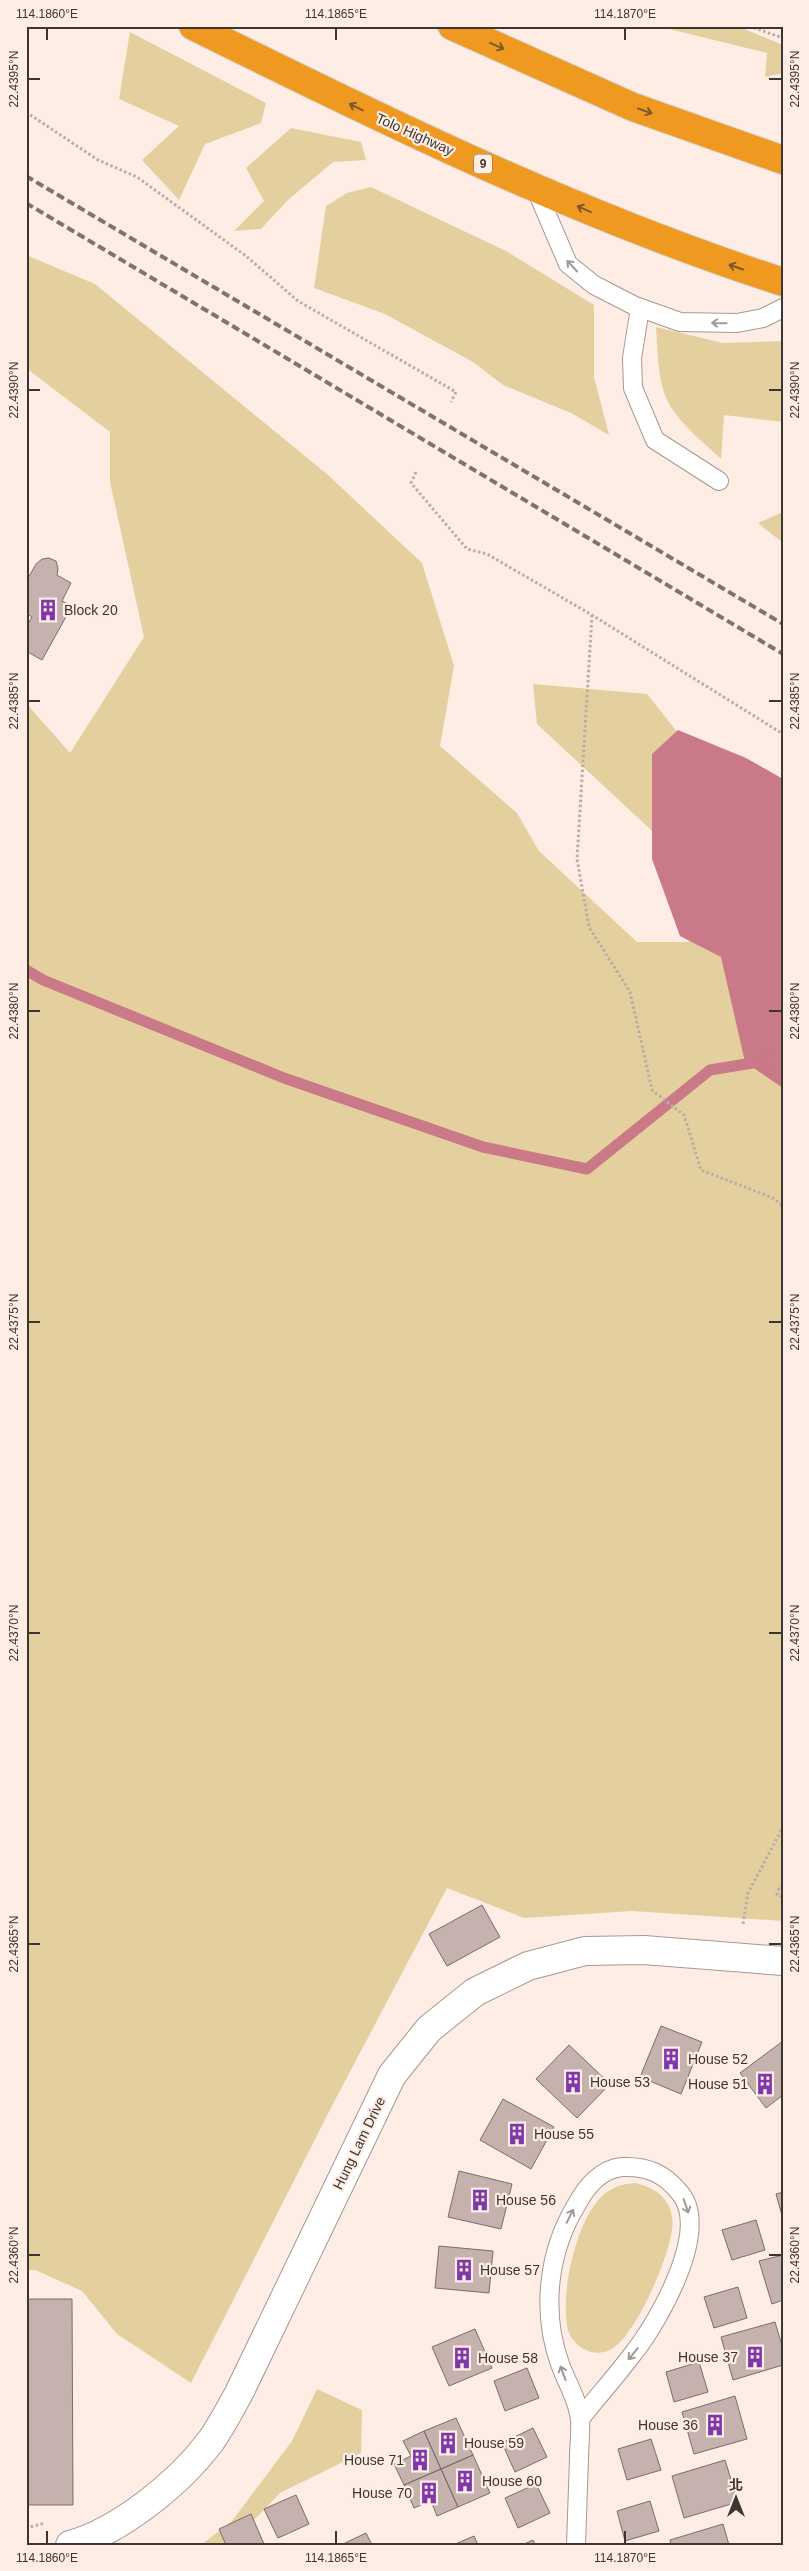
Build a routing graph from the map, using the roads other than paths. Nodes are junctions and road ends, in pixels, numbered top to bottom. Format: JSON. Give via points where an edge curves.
{"nodes":[{"id":1,"x":193,"y":26,"type":"edge"},
{"id":2,"x":452,"y":26,"type":"edge"},
{"id":3,"x":783,"y":160,"type":"edge"},
{"id":4,"x":535,"y":187,"type":"junction"},
{"id":5,"x":783,"y":282,"type":"edge"},
{"id":6,"x":640,"y":308,"type":"junction"},
{"id":7,"x":783,"y":308,"type":"edge"},
{"id":8,"x":720,"y":481,"type":"dead end"},
{"id":9,"x":783,"y":1961,"type":"edge"},
{"id":10,"x":580,"y":2419,"type":"junction"},
{"id":11,"x":70,"y":2545,"type":"edge"},
{"id":12,"x":576,"y":2545,"type":"edge"}],
"edges":[{"from":4,"to":1,"type":"highway","name":"Tolo Highway","number":"9","one_way":true,"via":[[378,118]]},
{"from":2,"to":3,"type":"highway","one_way":true,"via":[[633,107]]},
{"from":5,"to":4,"type":"highway","name":"Tolo Highway","number":"9","one_way":true,"via":[[617,224]]},
{"from":6,"to":4,"type":"lane","one_way":true,"via":[[594,285],[568,264]]},
{"from":7,"to":6,"type":"lane","one_way":true,"via":[[763,318],[737,323],[680,322]]},
{"from":6,"to":8,"type":"lane","via":[[632,358],[633,388],[655,440]]},
{"from":9,"to":11,"type":"street","name":"Hung Lam Drive","via":[[644,1950],[585,1951],[528,1966],[475,1992],[437,2023],[392,2075],[239,2393],[210,2442],[172,2484],[126,2519]]},
{"from":10,"to":10,"type":"lane","one_way":true,"via":[[551,2332],[550,2287],[558,2243],[585,2189],[599,2176],[617,2168],[636,2166],[655,2171],[671,2181],[683,2196],[690,2214],[690,2233],[669,2296],[653,2325]]},
{"from":10,"to":12,"type":"lane"}]}
